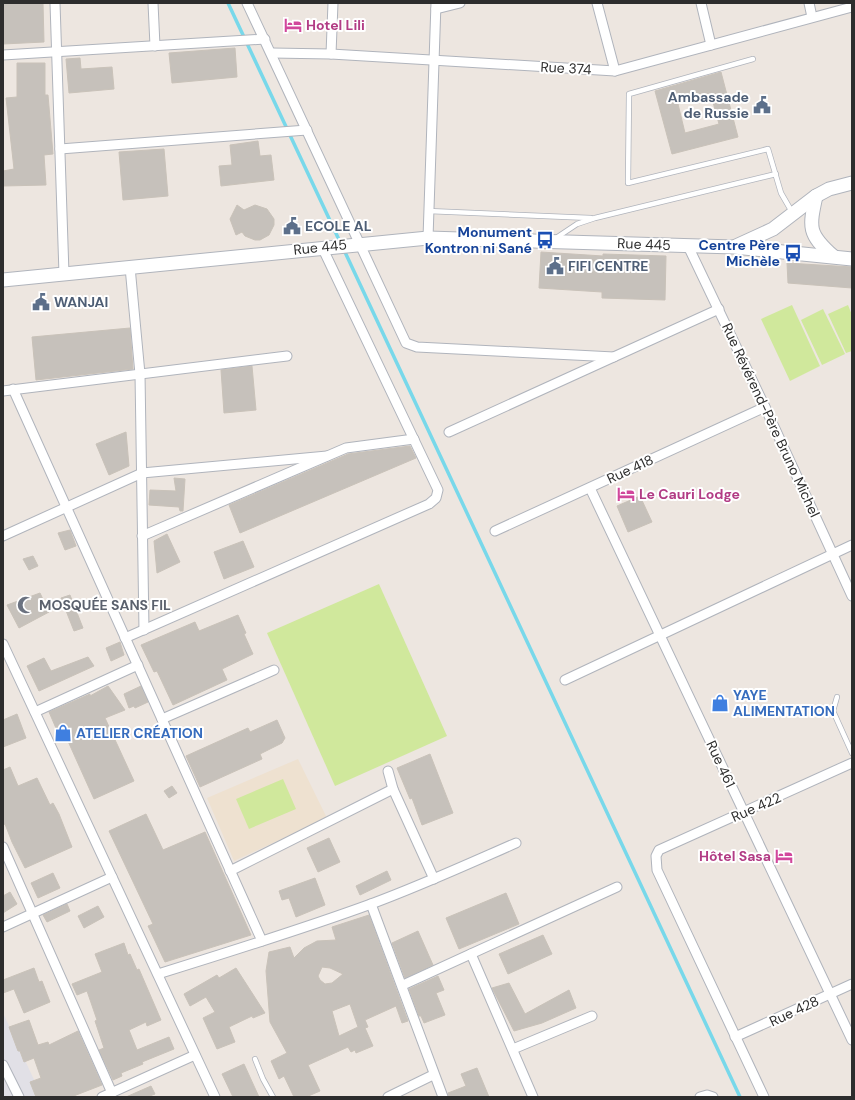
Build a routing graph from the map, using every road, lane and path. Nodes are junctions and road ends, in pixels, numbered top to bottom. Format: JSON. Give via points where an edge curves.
{"nodes":[{"id":1,"x":55,"y":3,"type":"edge"},
{"id":2,"x":153,"y":3,"type":"edge"},
{"id":3,"x":247,"y":3,"type":"edge"},
{"id":4,"x":333,"y":3,"type":"edge"},
{"id":5,"x":460,"y":3,"type":"edge"},
{"id":6,"x":597,"y":3,"type":"edge"},
{"id":7,"x":701,"y":3,"type":"edge"},
{"id":8,"x":809,"y":3,"type":"edge"},
{"id":9,"x":436,"y":6,"type":"edge"},
{"id":10,"x":852,"y":7,"type":"edge"},
{"id":11,"x":812,"y":17,"type":"junction"},
{"id":12,"x":265,"y":39,"type":"junction"},
{"id":13,"x":711,"y":45,"type":"junction"},
{"id":14,"x":155,"y":46,"type":"junction"},
{"id":15,"x":56,"y":51,"type":"junction"},
{"id":16,"x":272,"y":53,"type":"junction"},
{"id":17,"x":331,"y":54,"type":"junction"},
{"id":18,"x":3,"y":55,"type":"edge"},
{"id":19,"x":753,"y":59,"type":"dead end"},
{"id":20,"x":434,"y":60,"type":"junction"},
{"id":21,"x":615,"y":71,"type":"junction"},
{"id":22,"x":307,"y":130,"type":"junction"},
{"id":23,"x":60,"y":149,"type":"junction"},
{"id":24,"x":776,"y":174,"type":"junction"},
{"id":25,"x":852,"y":183,"type":"edge"},
{"id":26,"x":816,"y":196,"type":"junction"},
{"id":27,"x":428,"y":211,"type":"junction"},
{"id":28,"x":793,"y":214,"type":"junction"},
{"id":29,"x":595,"y":218,"type":"junction"},
{"id":30,"x":428,"y":238,"type":"junction"},
{"id":31,"x":551,"y":241,"type":"junction"},
{"id":32,"x":354,"y":244,"type":"junction"},
{"id":33,"x":688,"y":246,"type":"junction"},
{"id":34,"x":325,"y":247,"type":"junction"},
{"id":35,"x":734,"y":247,"type":"junction"},
{"id":36,"x":833,"y":256,"type":"junction"},
{"id":37,"x":852,"y":259,"type":"edge"},
{"id":38,"x":130,"y":267,"type":"junction"},
{"id":39,"x":64,"y":274,"type":"junction"},
{"id":40,"x":3,"y":280,"type":"edge"},
{"id":41,"x":719,"y":309,"type":"junction"},
{"id":42,"x":287,"y":356,"type":"dead end"},
{"id":43,"x":614,"y":357,"type":"junction"},
{"id":44,"x":140,"y":374,"type":"junction"},
{"id":45,"x":13,"y":389,"type":"junction"},
{"id":46,"x":3,"y":391,"type":"edge"},
{"id":47,"x":765,"y":407,"type":"junction"},
{"id":48,"x":449,"y":432,"type":"dead end"},
{"id":49,"x":414,"y":439,"type":"junction"},
{"id":50,"x":327,"y":456,"type":"junction"},
{"id":51,"x":142,"y":473,"type":"junction"},
{"id":52,"x":590,"y":488,"type":"junction"},
{"id":53,"x":67,"y":507,"type":"junction"},
{"id":54,"x":495,"y":531,"type":"dead end"},
{"id":55,"x":3,"y":536,"type":"edge"},
{"id":56,"x":142,"y":536,"type":"junction"},
{"id":57,"x":852,"y":545,"type":"edge"},
{"id":58,"x":832,"y":555,"type":"junction"},
{"id":59,"x":852,"y":596,"type":"edge"},
{"id":60,"x":144,"y":630,"type":"junction"},
{"id":61,"x":660,"y":635,"type":"junction"},
{"id":62,"x":125,"y":638,"type":"junction"},
{"id":63,"x":3,"y":644,"type":"edge"},
{"id":64,"x":138,"y":665,"type":"junction"},
{"id":65,"x":274,"y":670,"type":"dead end"},
{"id":66,"x":565,"y":680,"type":"dead end"},
{"id":67,"x":837,"y":697,"type":"dead end"},
{"id":68,"x":35,"y":712,"type":"junction"},
{"id":69,"x":162,"y":719,"type":"junction"},
{"id":70,"x":852,"y":753,"type":"edge"},
{"id":71,"x":852,"y":763,"type":"edge"},
{"id":72,"x":388,"y":771,"type":"dead end"},
{"id":73,"x":393,"y":788,"type":"junction"},
{"id":74,"x":744,"y":812,"type":"junction"},
{"id":75,"x":516,"y":842,"type":"dead end"},
{"id":76,"x":3,"y":847,"type":"edge"},
{"id":77,"x":230,"y":871,"type":"junction"},
{"id":78,"x":112,"y":877,"type":"junction"},
{"id":79,"x":434,"y":879,"type":"junction"},
{"id":80,"x":617,"y":887,"type":"dead end"},
{"id":81,"x":371,"y":904,"type":"junction"},
{"id":82,"x":32,"y":913,"type":"junction"},
{"id":83,"x":3,"y":927,"type":"edge"},
{"id":84,"x":262,"y":941,"type":"junction"},
{"id":85,"x":471,"y":954,"type":"junction"},
{"id":86,"x":158,"y":974,"type":"junction"},
{"id":87,"x":852,"y":984,"type":"edge"},
{"id":88,"x":402,"y":985,"type":"junction"},
{"id":89,"x":830,"y":994,"type":"junction"},
{"id":90,"x":592,"y":1016,"type":"dead end"},
{"id":91,"x":735,"y":1037,"type":"junction"},
{"id":92,"x":852,"y":1040,"type":"edge"},
{"id":93,"x":513,"y":1049,"type":"junction"},
{"id":94,"x":195,"y":1055,"type":"junction"},
{"id":95,"x":255,"y":1059,"type":"dead end"},
{"id":96,"x":3,"y":1065,"type":"edge"},
{"id":97,"x":433,"y":1075,"type":"junction"},
{"id":98,"x":112,"y":1093,"type":"junction"},
{"id":99,"x":19,"y":1097,"type":"edge"},
{"id":100,"x":102,"y":1097,"type":"edge"},
{"id":101,"x":215,"y":1097,"type":"edge"},
{"id":102,"x":273,"y":1097,"type":"edge"},
{"id":103,"x":388,"y":1097,"type":"edge"},
{"id":104,"x":443,"y":1097,"type":"edge"},
{"id":105,"x":533,"y":1097,"type":"edge"},
{"id":106,"x":700,"y":1097,"type":"edge"},
{"id":107,"x":714,"y":1097,"type":"edge"},
{"id":108,"x":764,"y":1097,"type":"edge"}],
"edges":[{"from":1,"to":15,"type":"street"},
{"from":2,"to":14,"type":"street"},
{"from":3,"to":12,"type":"street"},
{"from":4,"to":17,"type":"street"},
{"from":5,"to":9,"type":"street"},
{"from":6,"to":21,"type":"street"},
{"from":7,"to":13,"type":"street"},
{"from":8,"to":11,"type":"street"},
{"from":9,"to":20,"type":"street"},
{"from":10,"to":11,"type":"street","name":"Rue 374"},
{"from":11,"to":13,"type":"street","name":"Rue 374"},
{"from":12,"to":14,"type":"street"},
{"from":12,"to":16,"type":"street"},
{"from":13,"to":21,"type":"street","name":"Rue 374"},
{"from":14,"to":15,"type":"street"},
{"from":15,"to":18,"type":"street"},
{"from":15,"to":23,"type":"street"},
{"from":16,"to":17,"type":"street","name":"Rue 374"},
{"from":16,"to":22,"type":"street"},
{"from":17,"to":20,"type":"street","name":"Rue 374"},
{"from":19,"to":24,"type":"lane","via":[[629,94],[628,183],[768,149]]},
{"from":20,"to":21,"type":"street","name":"Rue 374"},
{"from":20,"to":27,"type":"street"},
{"from":22,"to":23,"type":"street"},
{"from":22,"to":32,"type":"street"},
{"from":23,"to":39,"type":"street"},
{"from":24,"to":28,"type":"lane","via":[[781,193]]},
{"from":24,"to":29,"type":"lane"},
{"from":25,"to":26,"type":"street","via":[[829,189]]},
{"from":26,"to":28,"type":"street"},
{"from":26,"to":36,"type":"street","via":[[811,227],[816,241]]},
{"from":27,"to":29,"type":"lane"},
{"from":27,"to":30,"type":"street"},
{"from":28,"to":35,"type":"street","via":[[773,229]]},
{"from":29,"to":31,"type":"lane","via":[[577,224]]},
{"from":30,"to":31,"type":"street","name":"Rue 445"},
{"from":30,"to":32,"type":"street","name":"Rue 445"},
{"from":31,"to":33,"type":"street","name":"Rue 445"},
{"from":32,"to":34,"type":"street","name":"Rue 445"},
{"from":32,"to":43,"type":"street","via":[[406,343],[417,347]]},
{"from":33,"to":35,"type":"street","name":"Rue 445"},
{"from":33,"to":41,"type":"street","name":"Rue Révérend-Père Bruno Michel"},
{"from":34,"to":38,"type":"street","name":"Rue 445"},
{"from":34,"to":49,"type":"street"},
{"from":35,"to":36,"type":"street","name":"Rue 445"},
{"from":36,"to":37,"type":"street","name":"Rue 445"},
{"from":38,"to":39,"type":"street","name":"Rue 445"},
{"from":38,"to":44,"type":"street"},
{"from":39,"to":40,"type":"street","name":"Rue 445"},
{"from":41,"to":43,"type":"street"},
{"from":41,"to":47,"type":"street","name":"Rue Révérend-Père Bruno Michel"},
{"from":42,"to":44,"type":"street"},
{"from":43,"to":48,"type":"street"},
{"from":44,"to":45,"type":"street"},
{"from":44,"to":51,"type":"street"},
{"from":45,"to":46,"type":"street"},
{"from":45,"to":53,"type":"street"},
{"from":47,"to":52,"type":"street","name":"Rue 418"},
{"from":47,"to":58,"type":"street","name":"Rue Révérend-Père Bruno Michel"},
{"from":49,"to":50,"type":"street","via":[[346,448]]},
{"from":49,"to":60,"type":"street","via":[[438,490],[436,498],[429,504]]},
{"from":50,"to":51,"type":"street"},
{"from":50,"to":56,"type":"street"},
{"from":51,"to":53,"type":"street"},
{"from":51,"to":56,"type":"street"},
{"from":52,"to":54,"type":"street","name":"Rue 418"},
{"from":52,"to":61,"type":"street","name":"Rue 461"},
{"from":53,"to":55,"type":"street"},
{"from":53,"to":62,"type":"street"},
{"from":56,"to":60,"type":"street"},
{"from":57,"to":58,"type":"street"},
{"from":58,"to":59,"type":"street","name":"Rue Révérend-Père Bruno Michel"},
{"from":58,"to":61,"type":"street"},
{"from":60,"to":62,"type":"street"},
{"from":61,"to":66,"type":"street"},
{"from":61,"to":74,"type":"street","name":"Rue 461"},
{"from":62,"to":64,"type":"street"},
{"from":63,"to":68,"type":"street"},
{"from":64,"to":68,"type":"street"},
{"from":64,"to":69,"type":"street"},
{"from":65,"to":69,"type":"street"},
{"from":67,"to":70,"type":"lane","via":[[833,711]]},
{"from":68,"to":78,"type":"street"},
{"from":69,"to":77,"type":"street"},
{"from":71,"to":74,"type":"street","name":"Rue 422"},
{"from":72,"to":73,"type":"street"},
{"from":73,"to":77,"type":"street"},
{"from":73,"to":79,"type":"street"},
{"from":74,"to":89,"type":"street","name":"Rue 461"},
{"from":74,"to":91,"type":"street","name":"Rue 422","via":[[659,850],[656,856],[657,870]]},
{"from":75,"to":79,"type":"street"},
{"from":76,"to":82,"type":"street"},
{"from":77,"to":84,"type":"street"},
{"from":78,"to":82,"type":"street"},
{"from":78,"to":86,"type":"street"},
{"from":79,"to":81,"type":"street"},
{"from":80,"to":85,"type":"street"},
{"from":81,"to":84,"type":"street"},
{"from":81,"to":88,"type":"street"},
{"from":82,"to":83,"type":"street"},
{"from":82,"to":98,"type":"street"},
{"from":84,"to":86,"type":"street"},
{"from":85,"to":88,"type":"street"},
{"from":85,"to":93,"type":"street"},
{"from":86,"to":94,"type":"street"},
{"from":87,"to":89,"type":"street","name":"Rue 428"},
{"from":88,"to":97,"type":"street"},
{"from":89,"to":91,"type":"street","name":"Rue 428"},
{"from":89,"to":92,"type":"street","name":"Rue 461"},
{"from":90,"to":93,"type":"street"},
{"from":91,"to":108,"type":"street"},
{"from":93,"to":105,"type":"street"},
{"from":94,"to":98,"type":"street"},
{"from":94,"to":101,"type":"street"},
{"from":95,"to":102,"type":"lane"},
{"from":96,"to":99,"type":"street"},
{"from":97,"to":103,"type":"street"},
{"from":97,"to":104,"type":"street"},
{"from":98,"to":100,"type":"street"},
{"from":106,"to":107,"type":"street"}]}
